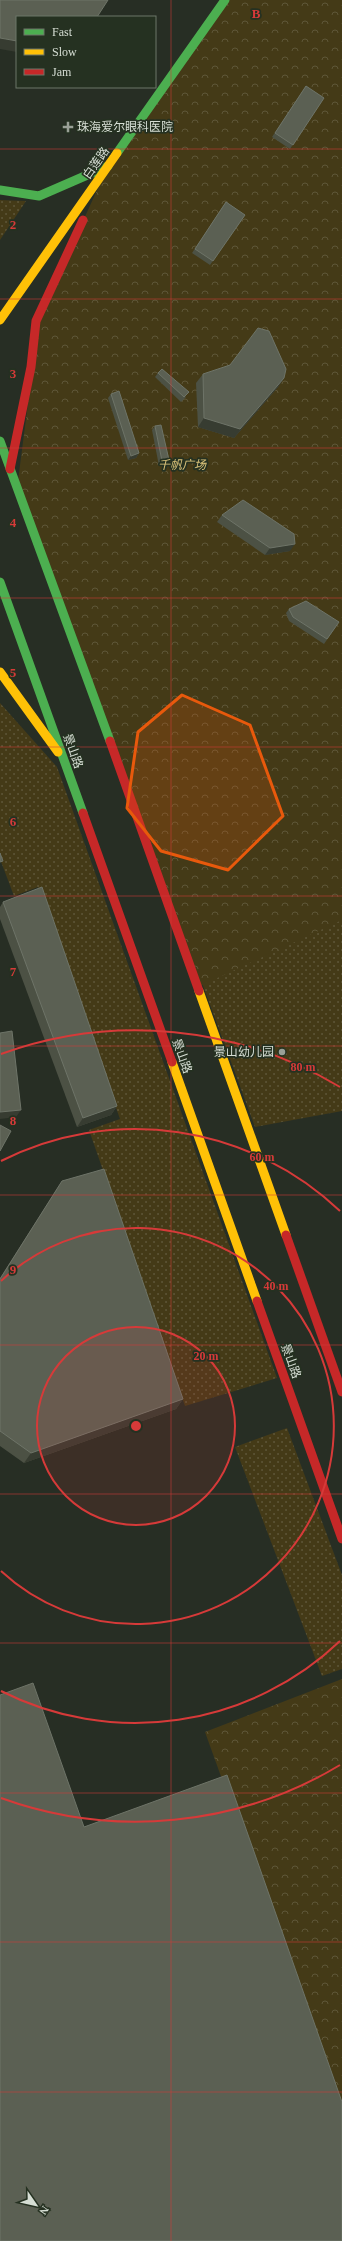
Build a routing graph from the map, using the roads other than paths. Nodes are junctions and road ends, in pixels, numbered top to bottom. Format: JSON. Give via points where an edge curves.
{"nodes":[{"id":1,"x":225,"y":0,"type":"edge"},
{"id":2,"x":108,"y":166,"type":"junction"},
{"id":3,"x":0,"y":190,"type":"edge"},
{"id":4,"x":0,"y":320,"type":"edge"},
{"id":5,"x":0,"y":441,"type":"edge"},
{"id":6,"x":10,"y":469,"type":"junction"},
{"id":7,"x":0,"y":582,"type":"edge"},
{"id":8,"x":0,"y":672,"type":"edge"},
{"id":9,"x":64,"y":761,"type":"junction"},
{"id":10,"x":342,"y":1392,"type":"edge"},
{"id":11,"x":342,"y":1539,"type":"edge"}],
"edges":[{"from":1,"to":2,"type":"main road","name":"白莲路"},
{"from":2,"to":3,"type":"main road","via":[[39,196]]},
{"from":2,"to":4,"type":"main road","name":"白莲路"},
{"from":2,"to":6,"type":"main road","via":[[36,321],[30,367]]},
{"from":5,"to":6,"type":"main road"},
{"from":6,"to":10,"type":"main road","via":[[63,609]]},
{"from":7,"to":9,"type":"main road","name":"景山路"},
{"from":8,"to":9,"type":"main road"},
{"from":9,"to":11,"type":"main road","name":"景山路"}]}
